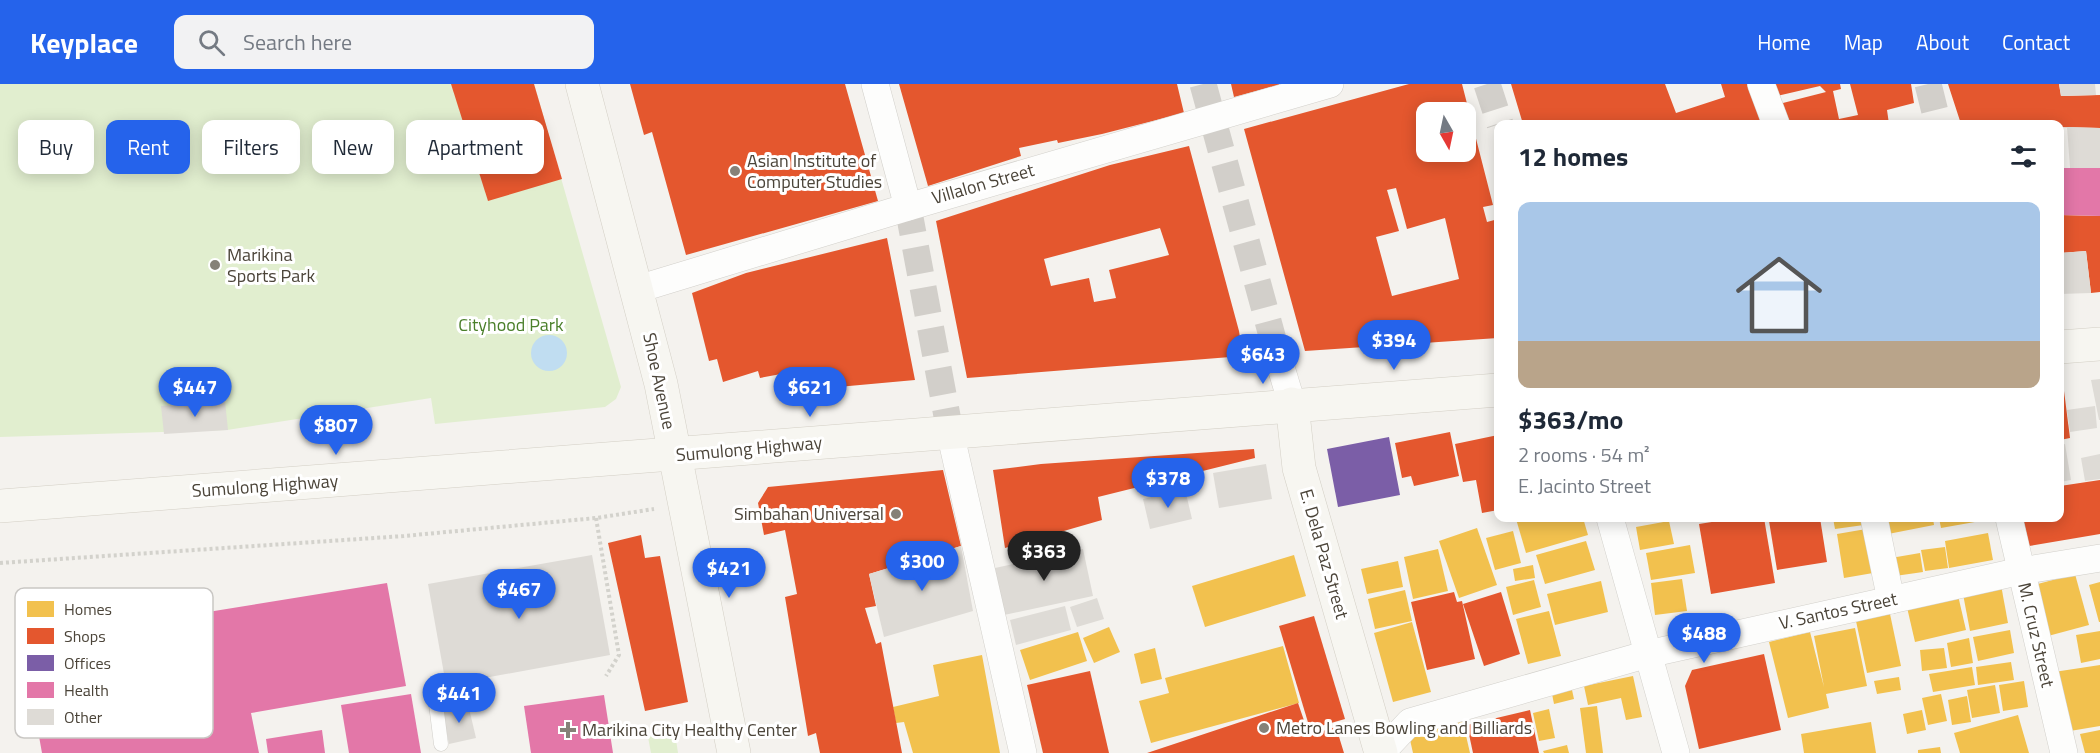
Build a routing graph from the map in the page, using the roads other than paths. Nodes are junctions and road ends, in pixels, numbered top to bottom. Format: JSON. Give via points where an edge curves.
{"nodes":[{"id":1,"x":582,"y":84,"type":"edge"},
{"id":2,"x":875,"y":84,"type":"edge"},
{"id":3,"x":1330,"y":84,"type":"edge"},
{"id":4,"x":1761,"y":84,"type":"edge"},
{"id":5,"x":1774,"y":120,"type":"edge"},
{"id":6,"x":908,"y":207,"type":"junction"},
{"id":7,"x":638,"y":289,"type":"junction"},
{"id":8,"x":2100,"y":344,"type":"edge"},
{"id":9,"x":2064,"y":347,"type":"edge"},
{"id":10,"x":1277,"y":354,"type":"tunnel mouth"},
{"id":11,"x":1494,"y":390,"type":"edge"},
{"id":12,"x":1292,"y":404,"type":"junction"},
{"id":13,"x":950,"y":432,"type":"junction"},
{"id":14,"x":675,"y":455,"type":"junction"},
{"id":15,"x":0,"y":506,"type":"edge"},
{"id":16,"x":1611,"y":522,"type":"edge"},
{"id":17,"x":1875,"y":522,"type":"edge"},
{"id":18,"x":2010,"y":522,"type":"edge"},
{"id":19,"x":2100,"y":558,"type":"edge"},
{"id":20,"x":2020,"y":571,"type":"junction"},
{"id":21,"x":1891,"y":600,"type":"junction"},
{"id":22,"x":1648,"y":654,"type":"junction"},
{"id":23,"x":435,"y":696,"type":"dead end"},
{"id":24,"x":441,"y":744,"type":"dead end"},
{"id":25,"x":734,"y":753,"type":"edge"},
{"id":26,"x":1023,"y":753,"type":"edge"},
{"id":27,"x":1381,"y":753,"type":"edge"},
{"id":28,"x":1676,"y":753,"type":"edge"},
{"id":29,"x":2064,"y":753,"type":"edge"}],
"edges":[{"from":1,"to":7,"type":"main road","name":"Shoe Avenue"},
{"from":2,"to":6,"type":"street"},
{"from":3,"to":6,"type":"street","name":"Villalon Street"},
{"from":4,"to":5,"type":"street"},
{"from":6,"to":7,"type":"street","name":"Villalon Street"},
{"from":7,"to":14,"type":"main road","name":"Shoe Avenue"},
{"from":8,"to":9,"type":"main road"},
{"from":10,"to":12,"type":"street","name":"E. Dela Paz Street"},
{"from":11,"to":12,"type":"main road","name":"Sumulong Highway"},
{"from":12,"to":13,"type":"main road","name":"Sumulong Highway"},
{"from":12,"to":27,"type":"main road","name":"E. Dela Paz Street","via":[[1299,468]]},
{"from":13,"to":14,"type":"main road","name":"Sumulong Highway"},
{"from":13,"to":26,"type":"street"},
{"from":14,"to":15,"type":"main road","name":"Sumulong Highway"},
{"from":14,"to":25,"type":"main road","name":"Shoe Avenue"},
{"from":16,"to":22,"type":"street"},
{"from":17,"to":21,"type":"street"},
{"from":18,"to":20,"type":"street","name":"M. Cruz Street"},
{"from":19,"to":20,"type":"street","name":"V. Santos Street"},
{"from":20,"to":21,"type":"street","name":"V. Santos Street"},
{"from":20,"to":29,"type":"street","name":"M. Cruz Street"},
{"from":21,"to":22,"type":"street","name":"V. Santos Street"},
{"from":22,"to":27,"type":"street","name":"V. Santos Street","via":[[1410,722]]},
{"from":22,"to":28,"type":"street"},
{"from":23,"to":24,"type":"lane"}]}
